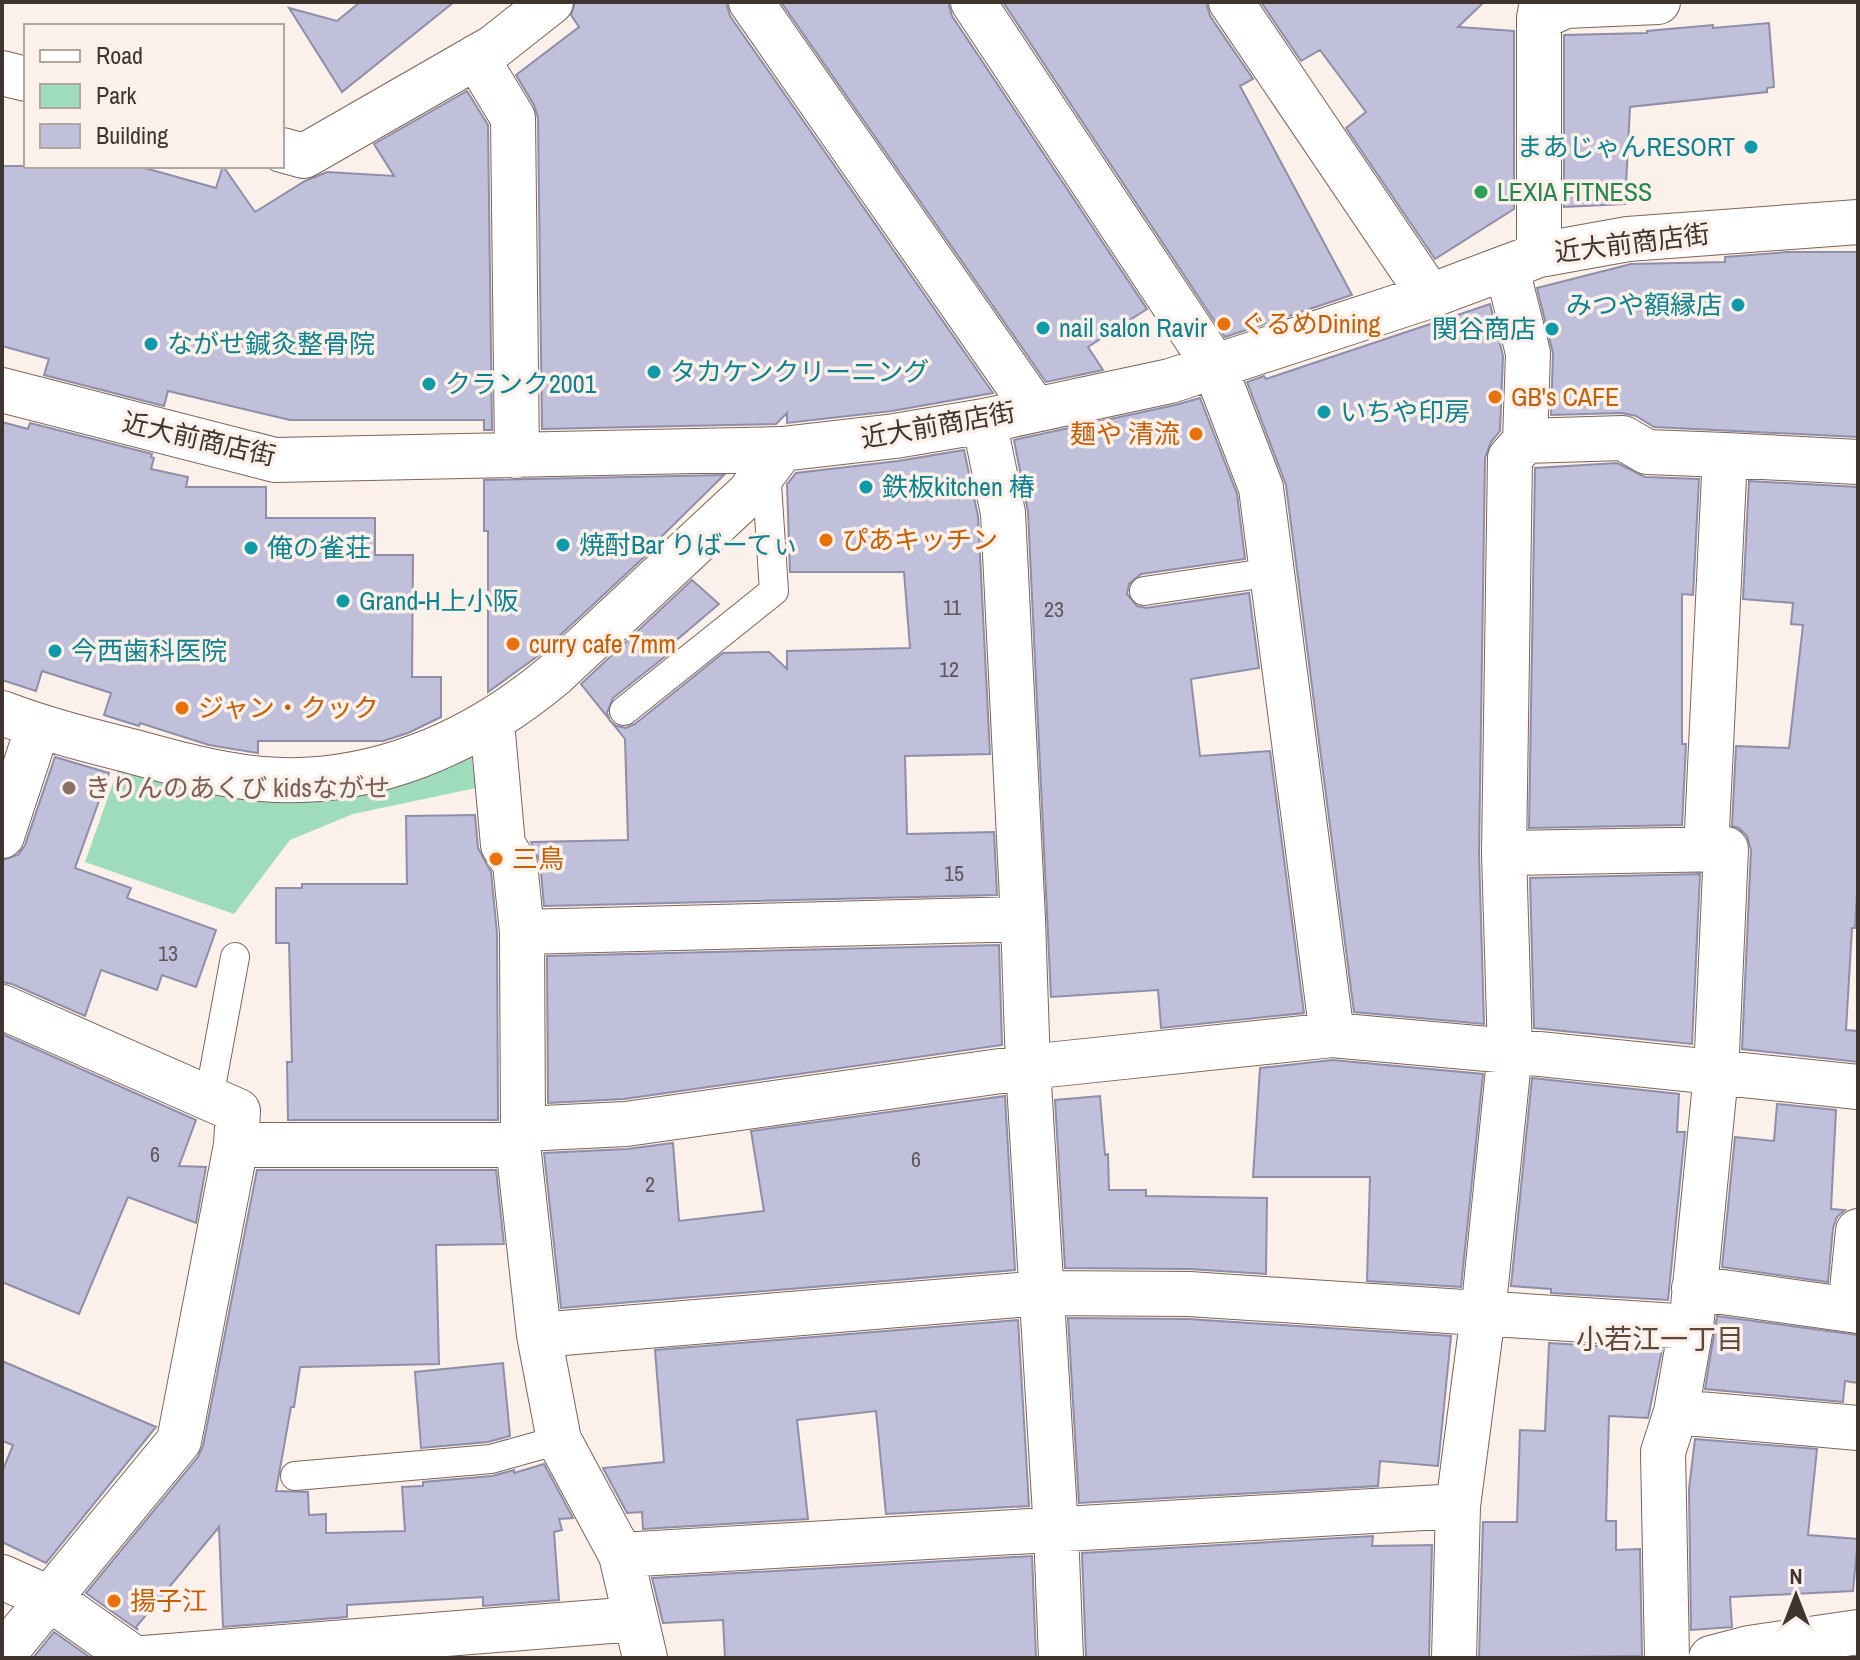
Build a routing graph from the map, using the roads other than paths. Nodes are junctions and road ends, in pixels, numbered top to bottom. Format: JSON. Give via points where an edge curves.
{"nodes":[{"id":1,"x":551,"y":2,"type":"edge"},
{"id":2,"x":751,"y":2,"type":"edge"},
{"id":3,"x":973,"y":2,"type":"edge"},
{"id":4,"x":1231,"y":2,"type":"edge"},
{"id":5,"x":1658,"y":2,"type":"edge"},
{"id":6,"x":1541,"y":10,"type":"edge"},
{"id":7,"x":476,"y":57,"type":"junction"},
{"id":8,"x":2,"y":73,"type":"edge"},
{"id":9,"x":24,"y":78,"type":"edge"},
{"id":10,"x":284,"y":151,"type":"edge"},
{"id":11,"x":1858,"y":222,"type":"edge"},
{"id":12,"x":1523,"y":262,"type":"junction"},
{"id":13,"x":1430,"y":296,"type":"junction"},
{"id":14,"x":1214,"y":365,"type":"junction"},
{"id":15,"x":2,"y":390,"type":"edge"},
{"id":16,"x":1034,"y":408,"type":"junction"},
{"id":17,"x":984,"y":421,"type":"junction"},
{"id":18,"x":1525,"y":441,"type":"junction"},
{"id":19,"x":1725,"y":455,"type":"junction"},
{"id":20,"x":517,"y":456,"type":"junction"},
{"id":21,"x":774,"y":459,"type":"junction"},
{"id":22,"x":1858,"y":462,"type":"edge"},
{"id":23,"x":1272,"y":572,"type":"junction"},
{"id":24,"x":1144,"y":591,"type":"dead end"},
{"id":25,"x":624,"y":711,"type":"dead end"},
{"id":26,"x":20,"y":720,"type":"edge"},
{"id":27,"x":492,"y":722,"type":"junction"},
{"id":28,"x":2,"y":836,"type":"edge"},
{"id":29,"x":1706,"y":850,"type":"junction"},
{"id":30,"x":1504,"y":853,"type":"junction"},
{"id":31,"x":1023,"y":919,"type":"junction"},
{"id":32,"x":522,"y":932,"type":"junction"},
{"id":33,"x":235,"y":957,"type":"dead end"},
{"id":34,"x":2,"y":1007,"type":"edge"},
{"id":35,"x":1332,"y":1035,"type":"junction"},
{"id":36,"x":1510,"y":1051,"type":"junction"},
{"id":37,"x":1028,"y":1067,"type":"junction"},
{"id":38,"x":1716,"y":1074,"type":"junction"},
{"id":39,"x":1858,"y":1087,"type":"edge"},
{"id":40,"x":209,"y":1098,"type":"junction"},
{"id":41,"x":521,"y":1137,"type":"junction"},
{"id":42,"x":236,"y":1145,"type":"junction"},
{"id":43,"x":1858,"y":1231,"type":"edge"},
{"id":44,"x":1042,"y":1293,"type":"junction"},
{"id":45,"x":1692,"y":1308,"type":"junction"},
{"id":46,"x":1854,"y":1310,"type":"edge"},
{"id":47,"x":1483,"y":1314,"type":"junction"},
{"id":48,"x":539,"y":1335,"type":"junction"},
{"id":49,"x":1676,"y":1412,"type":"junction"},
{"id":50,"x":1858,"y":1428,"type":"edge"},
{"id":51,"x":559,"y":1440,"type":"junction"},
{"id":52,"x":295,"y":1476,"type":"dead end"},
{"id":53,"x":1458,"y":1506,"type":"junction"},
{"id":54,"x":1056,"y":1531,"type":"junction"},
{"id":55,"x":621,"y":1555,"type":"junction"},
{"id":56,"x":2,"y":1577,"type":"edge"},
{"id":57,"x":49,"y":1598,"type":"junction"},
{"id":58,"x":1858,"y":1632,"type":"edge"},
{"id":59,"x":640,"y":1639,"type":"edge"},
{"id":60,"x":364,"y":1649,"type":"edge"},
{"id":61,"x":222,"y":1655,"type":"edge"},
{"id":62,"x":2,"y":1656,"type":"edge"},
{"id":63,"x":134,"y":1658,"type":"edge"},
{"id":64,"x":144,"y":1658,"type":"edge"},
{"id":65,"x":1061,"y":1658,"type":"edge"},
{"id":66,"x":1454,"y":1658,"type":"edge"},
{"id":67,"x":1667,"y":1658,"type":"edge"},
{"id":68,"x":1711,"y":1658,"type":"edge"}],
"edges":[{"from":1,"to":7,"type":"street"},
{"from":2,"to":16,"type":"street"},
{"from":3,"to":14,"type":"street"},
{"from":4,"to":13,"type":"street"},
{"from":5,"to":6,"type":"street"},
{"from":6,"to":12,"type":"street"},
{"from":7,"to":10,"type":"street","via":[[304,156]]},
{"from":7,"to":20,"type":"street","via":[[513,118]]},
{"from":8,"to":9,"type":"street"},
{"from":11,"to":12,"type":"street","name":"近大前商店街","via":[[1628,239]]},
{"from":12,"to":13,"type":"street","name":"近大前商店街"},
{"from":12,"to":18,"type":"street"},
{"from":13,"to":14,"type":"street","name":"近大前商店街"},
{"from":14,"to":16,"type":"street","name":"近大前商店街","via":[[1170,381]]},
{"from":14,"to":23,"type":"street","via":[[1261,488]]},
{"from":15,"to":20,"type":"street","name":"近大前商店街","via":[[275,460]]},
{"from":16,"to":17,"type":"street","name":"近大前商店街"},
{"from":17,"to":21,"type":"street","name":"近大前商店街"},
{"from":17,"to":31,"type":"street","via":[[1003,513]]},
{"from":18,"to":19,"type":"street","via":[[1623,438],[1647,452]]},
{"from":18,"to":30,"type":"street","via":[[1510,458]]},
{"from":19,"to":22,"type":"street"},
{"from":19,"to":29,"type":"street"},
{"from":20,"to":21,"type":"street","name":"近大前商店街"},
{"from":21,"to":25,"type":"lane","via":[[774,591]]},
{"from":21,"to":27,"type":"street","via":[[749,493],[565,664]]},
{"from":23,"to":24,"type":"lane"},
{"from":23,"to":35,"type":"street"},
{"from":26,"to":27,"type":"street","via":[[182,765],[302,780],[407,760]]},
{"from":26,"to":28,"type":"street"},
{"from":27,"to":32,"type":"street","via":[[503,845],[515,864]]},
{"from":29,"to":30,"type":"street"},
{"from":29,"to":38,"type":"street","via":[[1726,849]]},
{"from":30,"to":36,"type":"street"},
{"from":31,"to":32,"type":"street"},
{"from":31,"to":37,"type":"street"},
{"from":32,"to":41,"type":"street"},
{"from":33,"to":40,"type":"lane"},
{"from":34,"to":40,"type":"street"},
{"from":35,"to":36,"type":"street"},
{"from":35,"to":37,"type":"street"},
{"from":36,"to":38,"type":"street"},
{"from":36,"to":47,"type":"street"},
{"from":37,"to":41,"type":"street"},
{"from":37,"to":44,"type":"street"},
{"from":38,"to":39,"type":"street"},
{"from":38,"to":45,"type":"street"},
{"from":40,"to":42,"type":"street","via":[[238,1111]]},
{"from":41,"to":42,"type":"street"},
{"from":41,"to":48,"type":"street"},
{"from":42,"to":57,"type":"street","via":[[179,1441]]},
{"from":43,"to":46,"type":"street"},
{"from":44,"to":47,"type":"street","via":[[1189,1294]]},
{"from":44,"to":48,"type":"street"},
{"from":44,"to":54,"type":"street"},
{"from":45,"to":46,"type":"street"},
{"from":45,"to":47,"type":"street"},
{"from":45,"to":49,"type":"street"},
{"from":47,"to":53,"type":"street"},
{"from":48,"to":51,"type":"street"},
{"from":49,"to":50,"type":"street"},
{"from":49,"to":67,"type":"street","via":[[1663,1452]]},
{"from":51,"to":52,"type":"lane","via":[[491,1459]]},
{"from":51,"to":55,"type":"street"},
{"from":53,"to":54,"type":"street"},
{"from":53,"to":66,"type":"street"},
{"from":54,"to":55,"type":"street"},
{"from":54,"to":65,"type":"street"},
{"from":55,"to":59,"type":"street"},
{"from":56,"to":57,"type":"street"},
{"from":57,"to":62,"type":"street"},
{"from":57,"to":63,"type":"street"},
{"from":58,"to":68,"type":"street"},
{"from":59,"to":60,"type":"street"},
{"from":60,"to":61,"type":"street"},
{"from":61,"to":64,"type":"street"}]}
